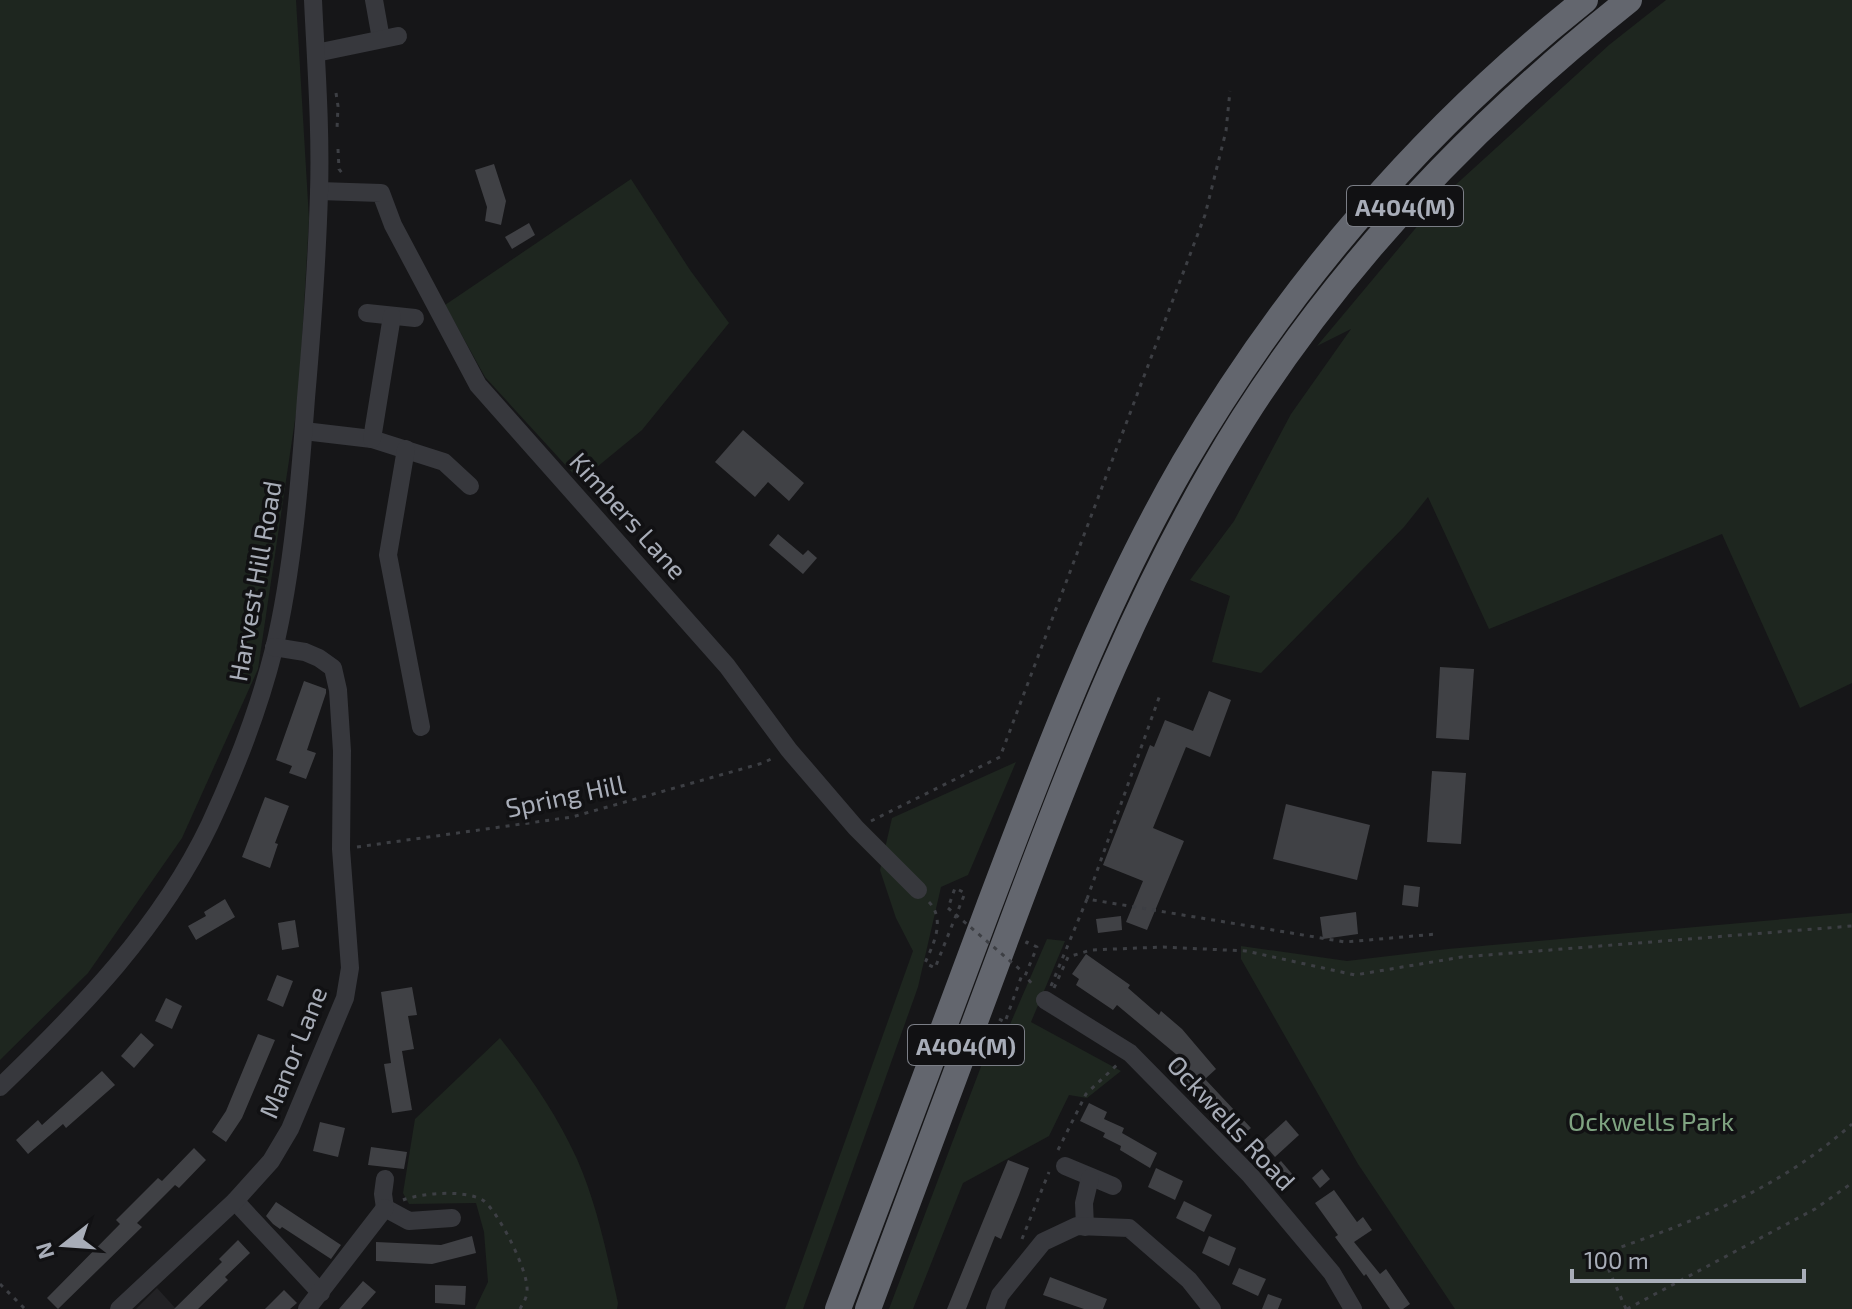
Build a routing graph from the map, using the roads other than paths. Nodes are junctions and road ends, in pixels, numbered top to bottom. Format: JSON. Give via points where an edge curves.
{"nodes":[{"id":1,"x":313,"y":0,"type":"edge"},
{"id":2,"x":374,"y":0,"type":"edge"},
{"id":3,"x":1585,"y":0,"type":"edge"},
{"id":4,"x":1629,"y":0,"type":"edge"},
{"id":5,"x":316,"y":53,"type":"junction"},
{"id":6,"x":319,"y":191,"type":"junction"},
{"id":7,"x":367,"y":313,"type":"dead end"},
{"id":8,"x":392,"y":316,"type":"junction"},
{"id":9,"x":415,"y":318,"type":"dead end"},
{"id":10,"x":304,"y":431,"type":"junction"},
{"id":11,"x":372,"y":439,"type":"junction"},
{"id":12,"x":406,"y":449,"type":"junction"},
{"id":13,"x":470,"y":486,"type":"dead end"},
{"id":14,"x":274,"y":647,"type":"junction"},
{"id":15,"x":421,"y":727,"type":"dead end"},
{"id":16,"x":918,"y":890,"type":"road end"},
{"id":17,"x":1046,"y":1001,"type":"road end"},
{"id":18,"x":0,"y":1087,"type":"edge"},
{"id":19,"x":1065,"y":1166,"type":"dead end"},
{"id":20,"x":1090,"y":1178,"type":"junction"},
{"id":21,"x":385,"y":1179,"type":"dead end"},
{"id":22,"x":1113,"y":1186,"type":"dead end"},
{"id":23,"x":235,"y":1201,"type":"junction"},
{"id":24,"x":385,"y":1208,"type":"junction"},
{"id":25,"x":452,"y":1218,"type":"dead end"},
{"id":26,"x":1085,"y":1227,"type":"junction"},
{"id":27,"x":321,"y":1293,"type":"junction"},
{"id":28,"x":119,"y":1309,"type":"edge"},
{"id":29,"x":307,"y":1309,"type":"edge"},
{"id":30,"x":838,"y":1309,"type":"edge"},
{"id":31,"x":868,"y":1309,"type":"edge"},
{"id":32,"x":995,"y":1309,"type":"edge"},
{"id":33,"x":1212,"y":1309,"type":"edge"},
{"id":34,"x":1353,"y":1309,"type":"edge"}],
"edges":[{"from":1,"to":5,"type":"street","name":"Harvest Hill Road"},
{"from":2,"to":5,"type":"street","via":[[390,38]]},
{"from":3,"to":30,"type":"highway","number":"A404(M)","via":[[1477,94],[1371,204],[1275,323],[1184,463],[1107,612],[1058,727]]},
{"from":4,"to":31,"type":"highway","number":"A404(M)","via":[[1507,103],[1392,221],[1291,349],[1210,474],[1146,594],[1096,705]]},
{"from":5,"to":6,"type":"street","name":"Harvest Hill Road"},
{"from":6,"to":10,"type":"street","name":"Harvest Hill Road"},
{"from":6,"to":16,"type":"street","name":"Kimbers Lane","via":[[381,193],[478,385],[727,666],[856,828]]},
{"from":7,"to":8,"type":"street"},
{"from":8,"to":9,"type":"street"},
{"from":8,"to":11,"type":"street"},
{"from":10,"to":11,"type":"street"},
{"from":10,"to":14,"type":"street","name":"Harvest Hill Road"},
{"from":11,"to":12,"type":"street"},
{"from":12,"to":13,"type":"street","via":[[444,462]]},
{"from":12,"to":15,"type":"street","via":[[388,555]]},
{"from":14,"to":18,"type":"street","name":"Harvest Hill Road","via":[[232,772],[175,885],[100,986]]},
{"from":14,"to":23,"type":"street","name":"Manor Lane","via":[[305,652],[333,668],[342,751],[341,849],[350,968],[345,998],[290,1129],[271,1161]]},
{"from":17,"to":34,"type":"street","name":"Ockwells Road","via":[[1141,1064],[1250,1175],[1332,1273]]},
{"from":19,"to":20,"type":"street"},
{"from":20,"to":22,"type":"street"},
{"from":20,"to":26,"type":"street"},
{"from":21,"to":24,"type":"street"},
{"from":23,"to":27,"type":"street"},
{"from":23,"to":28,"type":"street","name":"Manor Lane"},
{"from":24,"to":25,"type":"street","via":[[409,1221]]},
{"from":24,"to":27,"type":"street"},
{"from":26,"to":32,"type":"street","via":[[1043,1242],[1000,1295]]},
{"from":26,"to":33,"type":"street","via":[[1129,1228],[1189,1280]]},
{"from":27,"to":29,"type":"street"}]}
